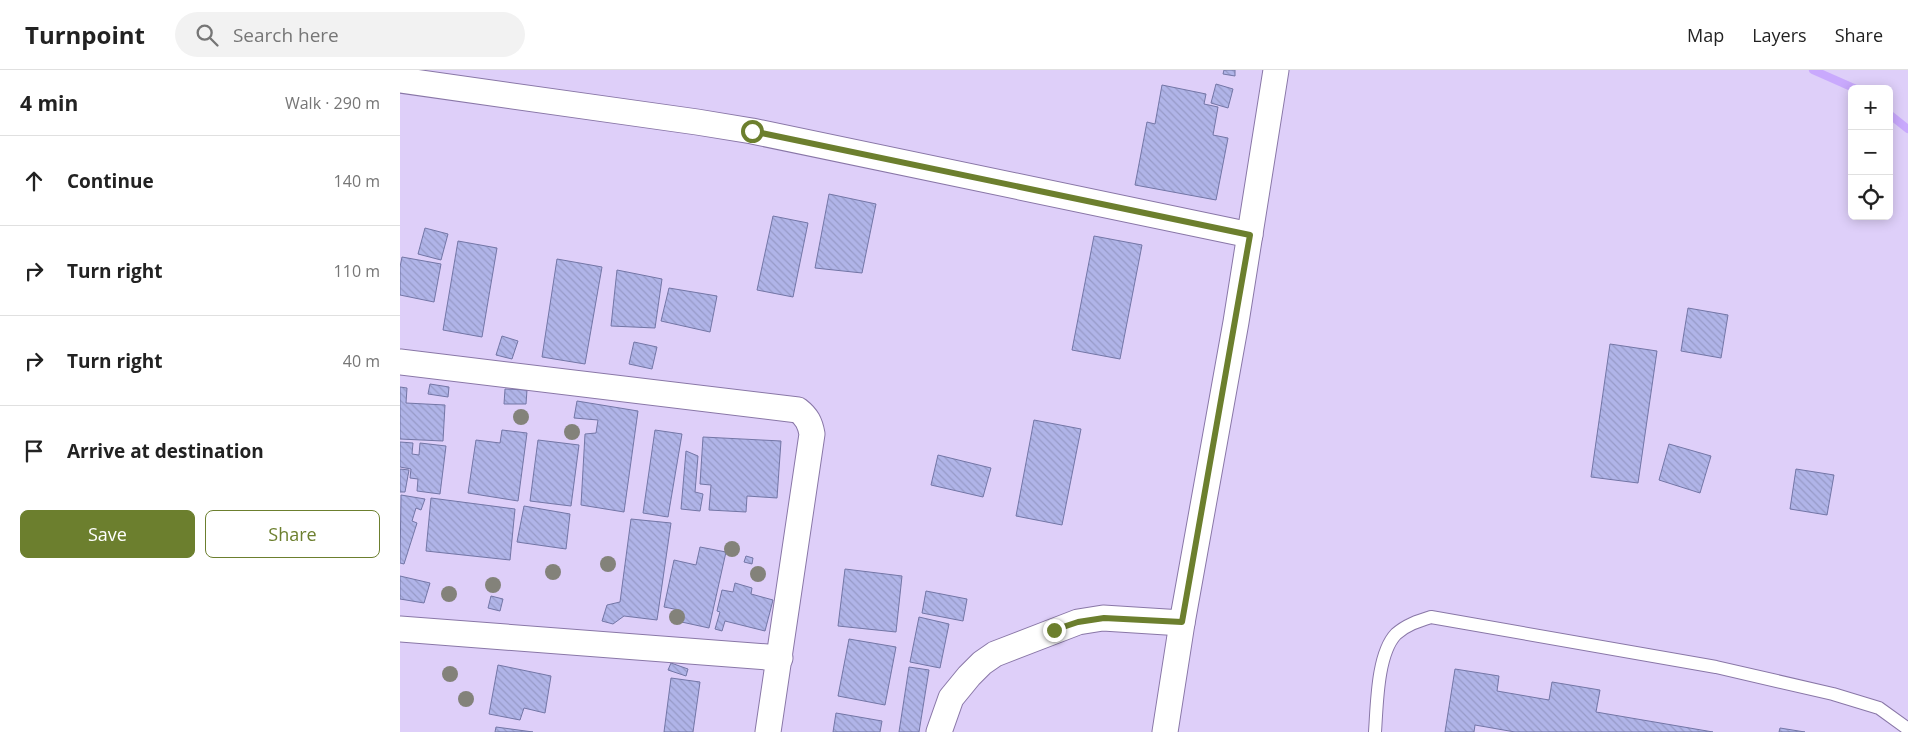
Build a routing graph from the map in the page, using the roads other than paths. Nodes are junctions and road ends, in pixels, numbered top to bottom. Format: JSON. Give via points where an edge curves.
{"nodes":[{"id":1,"x":1276,"y":70,"type":"edge"},
{"id":2,"x":400,"y":80,"type":"edge"},
{"id":3,"x":1250,"y":235,"type":"junction"},
{"id":4,"x":400,"y":362,"type":"edge"},
{"id":5,"x":1182,"y":622,"type":"junction"},
{"id":6,"x":400,"y":628,"type":"edge"},
{"id":7,"x":780,"y":658,"type":"junction"},
{"id":8,"x":1908,"y":729,"type":"edge"},
{"id":9,"x":768,"y":732,"type":"edge"},
{"id":10,"x":939,"y":732,"type":"edge"},
{"id":11,"x":1165,"y":732,"type":"edge"},
{"id":12,"x":1374,"y":732,"type":"edge"}],
"edges":[{"from":1,"to":3,"type":"street"},
{"from":2,"to":3,"type":"street","via":[[752,131]]},
{"from":3,"to":5,"type":"street"},
{"from":4,"to":7,"type":"street","via":[[798,410],[806,417],[812,434]]},
{"from":5,"to":10,"type":"street","via":[[1104,618],[1078,622],[995,654],[968,676],[951,698]]},
{"from":5,"to":11,"type":"street"},
{"from":6,"to":7,"type":"street"},
{"from":7,"to":9,"type":"street"},
{"from":8,"to":12,"type":"lane","via":[[1879,708],[1833,694],[1716,667],[1431,617],[1414,622],[1396,635],[1385,652]]}]}
